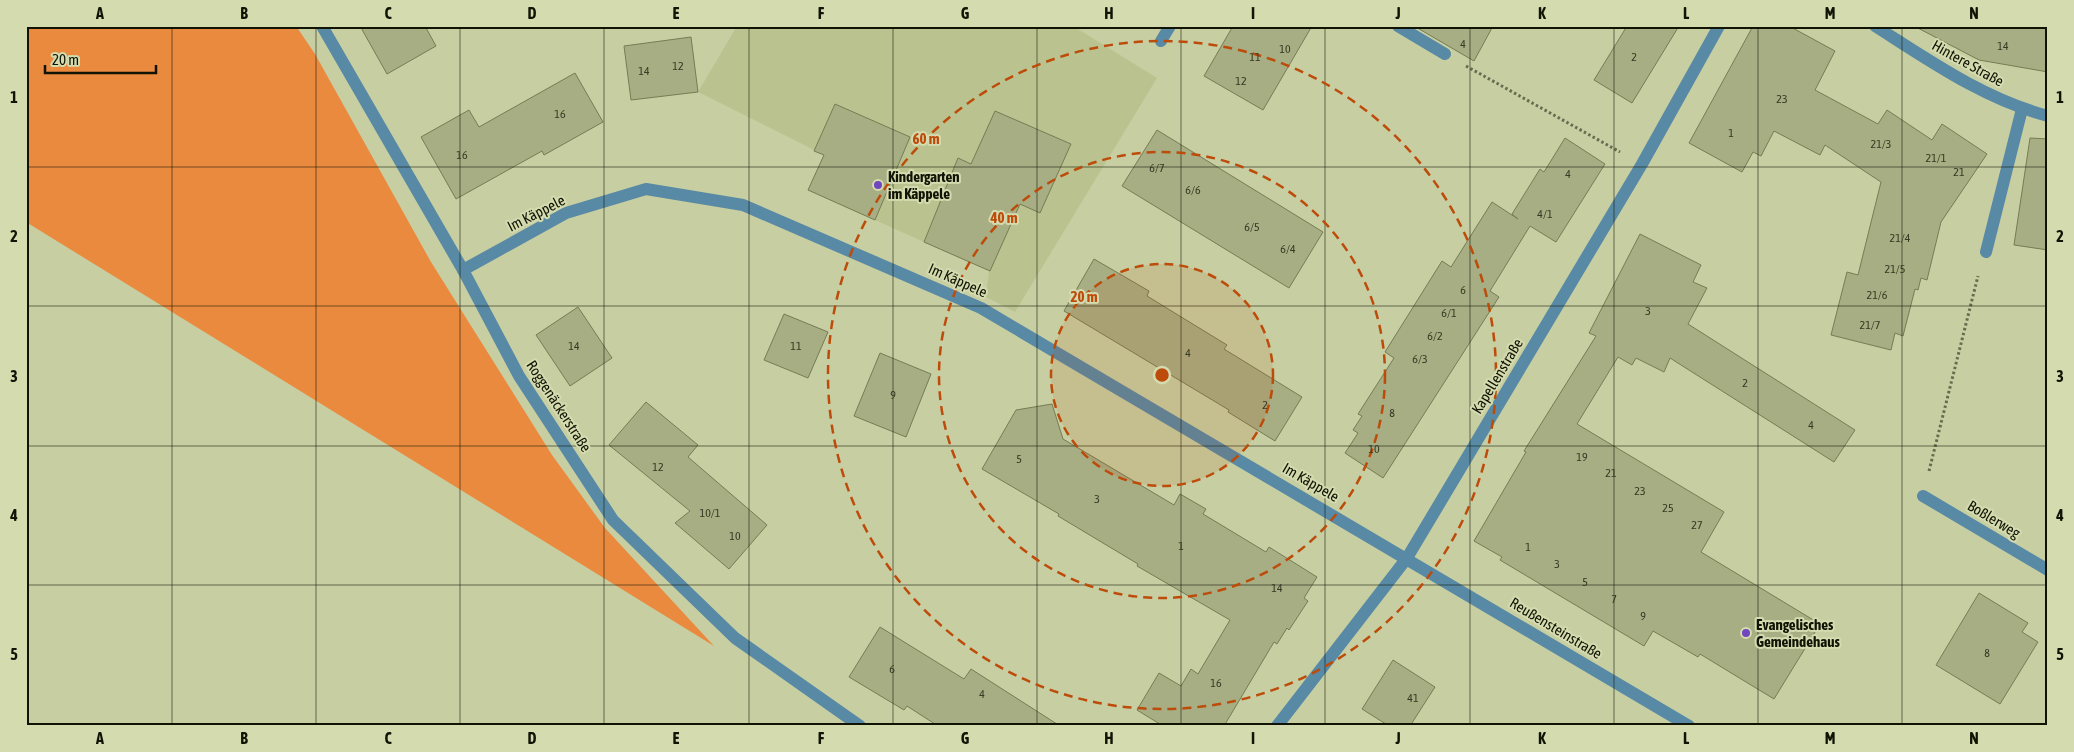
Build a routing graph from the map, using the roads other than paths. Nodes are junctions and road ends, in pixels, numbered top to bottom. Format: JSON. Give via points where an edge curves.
{"nodes":[{"id":1,"x":322,"y":26,"type":"edge"},
{"id":2,"x":1170,"y":26,"type":"edge"},
{"id":3,"x":1398,"y":26,"type":"edge"},
{"id":4,"x":1719,"y":26,"type":"edge"},
{"id":5,"x":1875,"y":26,"type":"edge"},
{"id":6,"x":1161,"y":41,"type":"dead end"},
{"id":7,"x":1444,"y":54,"type":"road end"},
{"id":8,"x":2022,"y":109,"type":"junction"},
{"id":9,"x":2048,"y":116,"type":"edge"},
{"id":10,"x":1986,"y":252,"type":"road end"},
{"id":11,"x":463,"y":270,"type":"junction"},
{"id":12,"x":1923,"y":496,"type":"road end"},
{"id":13,"x":1407,"y":558,"type":"junction"},
{"id":14,"x":2048,"y":570,"type":"edge"},
{"id":15,"x":860,"y":726,"type":"edge"},
{"id":16,"x":1277,"y":726,"type":"edge"},
{"id":17,"x":1689,"y":726,"type":"edge"}],
"edges":[{"from":1,"to":11,"type":"street","name":"Roggenäckerstraße"},
{"from":2,"to":6,"type":"street"},
{"from":3,"to":7,"type":"street"},
{"from":4,"to":13,"type":"street","name":"Kapellenstraße","via":[[1642,164]]},
{"from":5,"to":8,"type":"street","name":"Hintere Straße","via":[[1961,81]]},
{"from":8,"to":9,"type":"street","name":"Hintere Straße"},
{"from":8,"to":10,"type":"street"},
{"from":11,"to":13,"type":"street","name":"Im Käppele","via":[[566,213],[646,189],[743,205],[981,308]]},
{"from":11,"to":15,"type":"street","name":"Roggenäckerstraße","via":[[519,376],[613,520],[735,638]]},
{"from":12,"to":14,"type":"street","name":"Boßlerweg"},
{"from":13,"to":16,"type":"street","name":"Kapellenstraße"},
{"from":13,"to":17,"type":"street","name":"Reußensteinstraße"}]}
